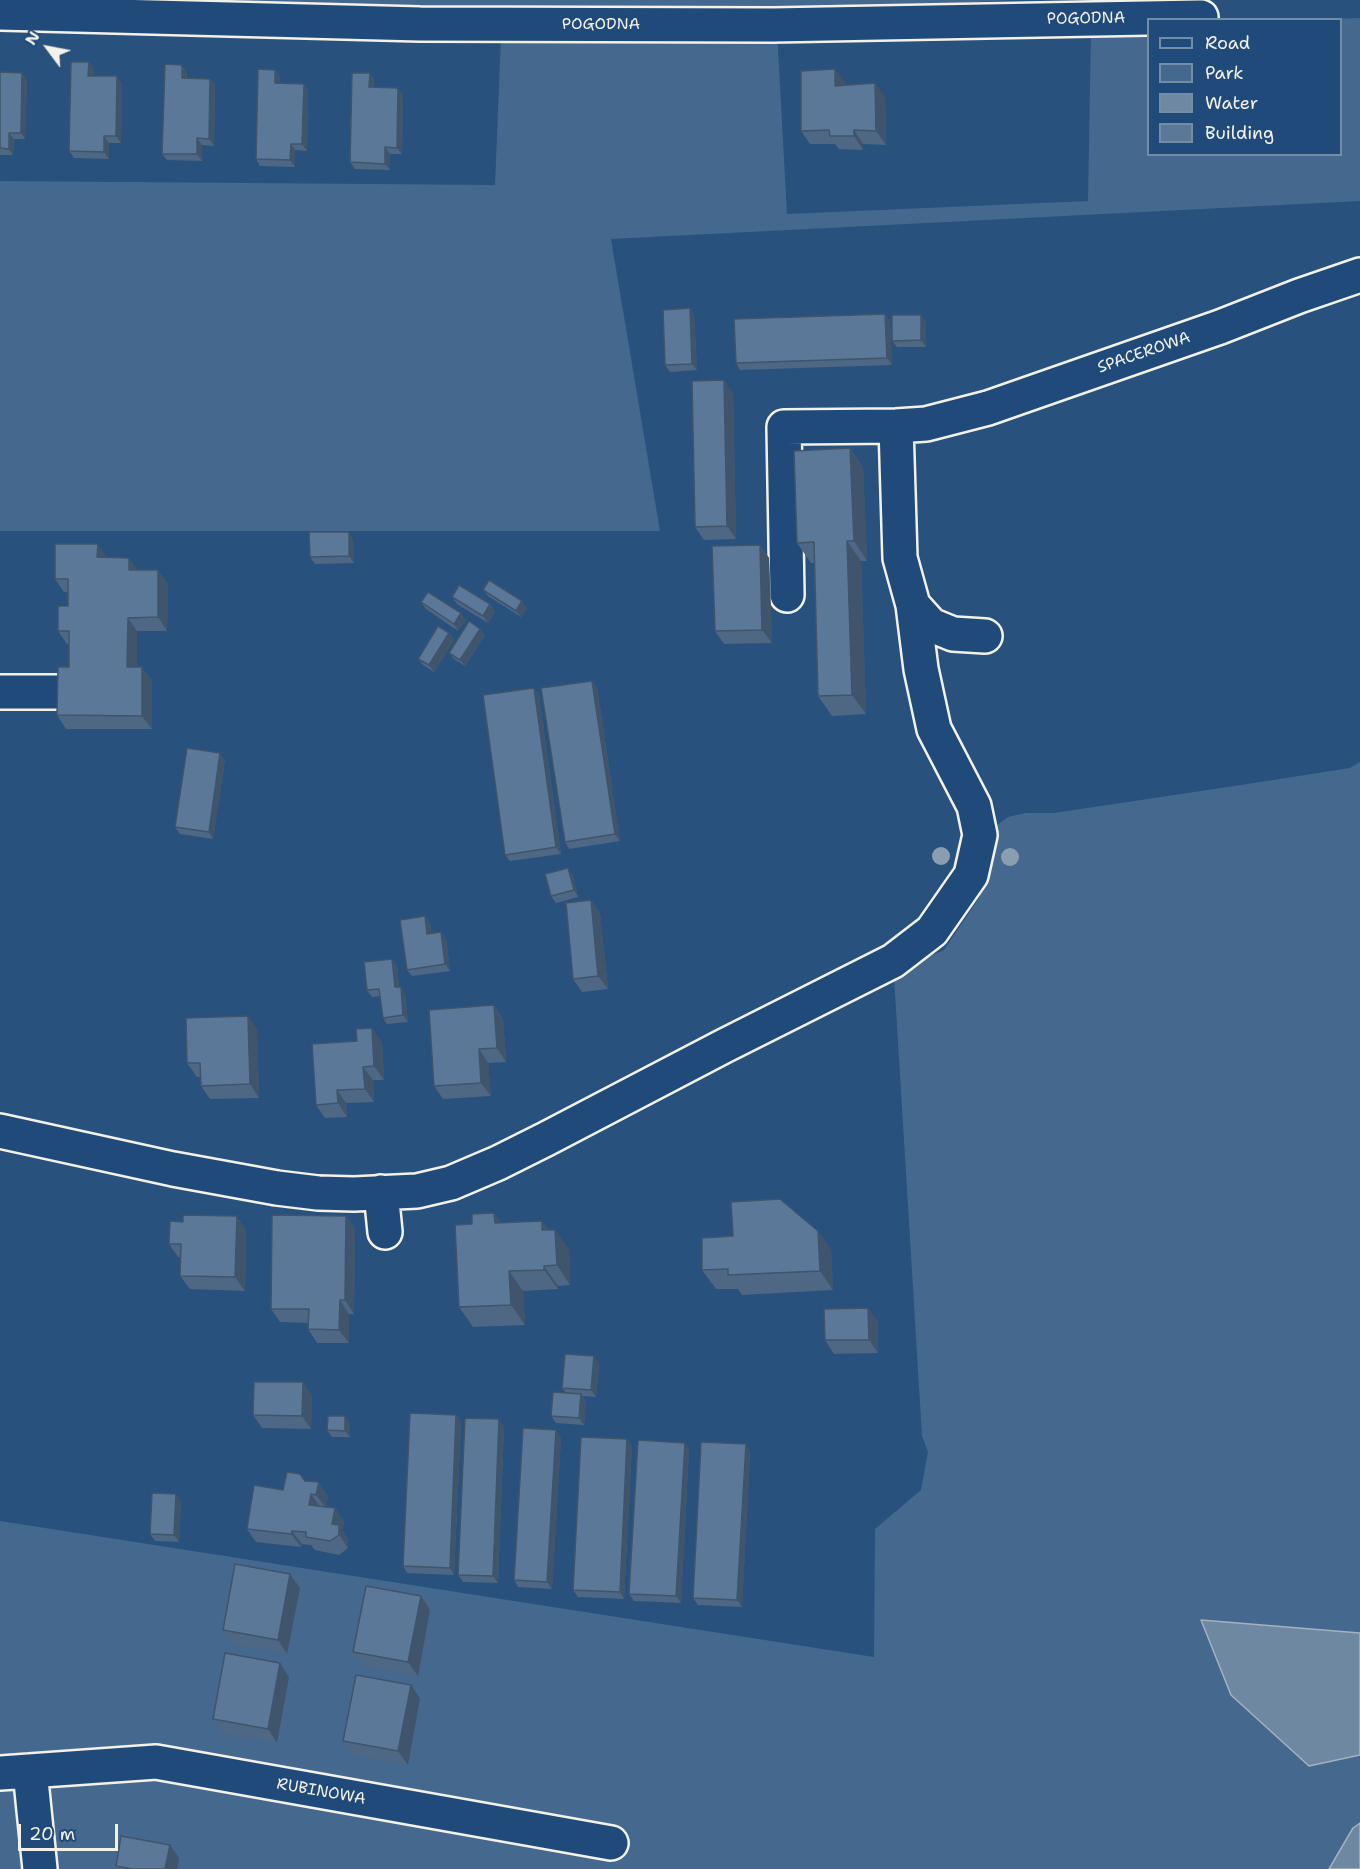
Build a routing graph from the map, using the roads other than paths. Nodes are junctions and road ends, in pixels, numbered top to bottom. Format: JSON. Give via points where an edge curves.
{"nodes":[{"id":1,"x":0,"y":13,"type":"edge"},
{"id":2,"x":1201,"y":17,"type":"dead end"},
{"id":3,"x":1147,"y":18,"type":"edge"},
{"id":4,"x":1148,"y":18,"type":"edge"},
{"id":5,"x":1360,"y":275,"type":"edge"},
{"id":6,"x":911,"y":425,"type":"junction"},
{"id":7,"x":787,"y":595,"type":"dead end"},
{"id":8,"x":913,"y":605,"type":"junction"},
{"id":9,"x":985,"y":636,"type":"dead end"},
{"id":10,"x":0,"y":692,"type":"edge"},
{"id":11,"x":62,"y":692,"type":"edge"},
{"id":12,"x":0,"y":1131,"type":"edge"},
{"id":13,"x":381,"y":1192,"type":"junction"},
{"id":14,"x":385,"y":1232,"type":"dead end"},
{"id":15,"x":15,"y":1772,"type":"edge"},
{"id":16,"x":611,"y":1843,"type":"dead end"},
{"id":17,"x":40,"y":1869,"type":"edge"}],
"edges":[{"from":1,"to":3,"type":"street","name":"POGODNA","via":[[455,25],[773,25]]},
{"from":2,"to":4,"type":"street","name":"POGODNA"},
{"from":5,"to":6,"type":"street","name":"SPACEROWA","via":[[988,408]]},
{"from":6,"to":7,"type":"street","name":"SPACEROWA","via":[[784,427]]},
{"from":6,"to":8,"type":"street","via":[[900,558]]},
{"from":8,"to":9,"type":"street","via":[[931,625],[953,634]]},
{"from":8,"to":13,"type":"street","via":[[934,729],[974,806],[980,834],[971,875],[932,931],[893,961],[498,1163],[451,1183],[417,1191]]},
{"from":10,"to":11,"type":"street"},
{"from":12,"to":13,"type":"street","via":[[277,1188],[318,1193]]},
{"from":13,"to":14,"type":"street"},
{"from":15,"to":16,"type":"street","name":"RUBINOWA","via":[[156,1762]]},
{"from":15,"to":17,"type":"street","name":"RUBINOWA"}]}
